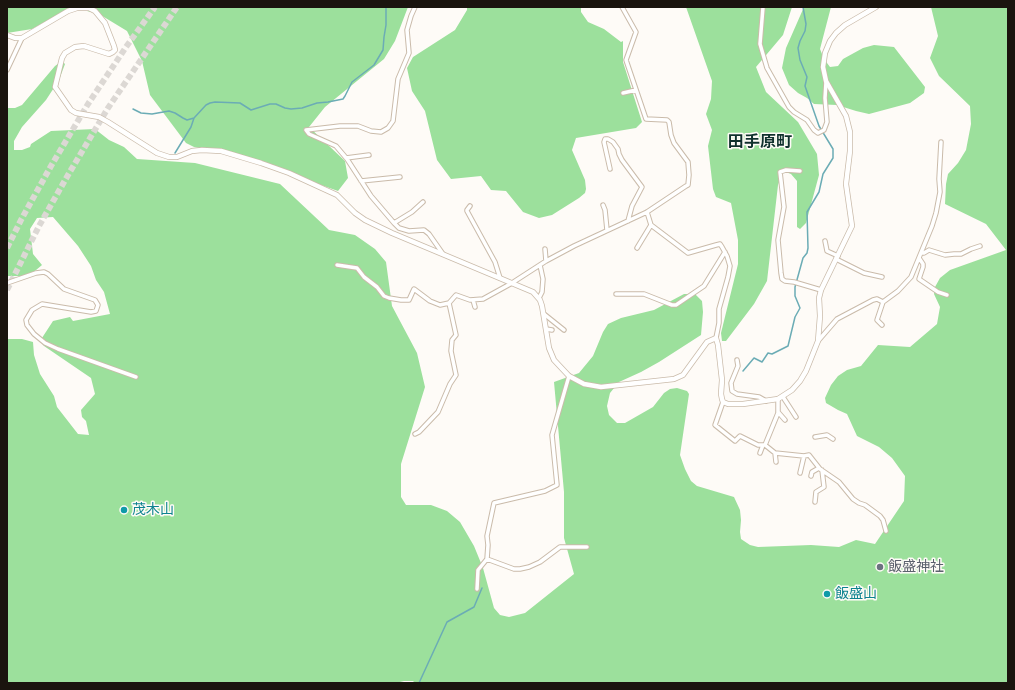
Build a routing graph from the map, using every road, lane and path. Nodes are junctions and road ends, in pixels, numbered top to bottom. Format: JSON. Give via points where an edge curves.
{"nodes":[{"id":1,"x":415,"y":7,"type":"edge"},
{"id":2,"x":622,"y":7,"type":"edge"},
{"id":3,"x":763,"y":7,"type":"edge"},
{"id":4,"x":876,"y":7,"type":"edge"},
{"id":5,"x":7,"y":35,"type":"edge"},
{"id":6,"x":22,"y":38,"type":"junction"},
{"id":7,"x":7,"y":70,"type":"edge"},
{"id":8,"x":826,"y":81,"type":"junction"},
{"id":9,"x":636,"y":90,"type":"junction"},
{"id":10,"x":623,"y":94,"type":"dead end"},
{"id":11,"x":941,"y":142,"type":"dead end"},
{"id":12,"x":369,"y":155,"type":"dead end"},
{"id":13,"x":346,"y":158,"type":"junction"},
{"id":14,"x":610,"y":169,"type":"dead end"},
{"id":15,"x":800,"y":171,"type":"dead end"},
{"id":16,"x":400,"y":177,"type":"dead end"},
{"id":17,"x":361,"y":181,"type":"junction"},
{"id":18,"x":423,"y":202,"type":"dead end"},
{"id":19,"x":603,"y":205,"type":"dead end"},
{"id":20,"x":470,"y":206,"type":"dead end"},
{"id":21,"x":647,"y":212,"type":"junction"},
{"id":22,"x":628,"y":221,"type":"junction"},
{"id":23,"x":394,"y":223,"type":"junction"},
{"id":24,"x":651,"y":225,"type":"junction"},
{"id":25,"x":608,"y":230,"type":"junction"},
{"id":26,"x":825,"y":241,"type":"dead end"},
{"id":27,"x":980,"y":246,"type":"dead end"},
{"id":28,"x":637,"y":248,"type":"dead end"},
{"id":29,"x":546,"y":249,"type":"dead end"},
{"id":30,"x":725,"y":252,"type":"junction"},
{"id":31,"x":922,"y":252,"type":"junction"},
{"id":32,"x":443,"y":254,"type":"junction"},
{"id":33,"x":837,"y":257,"type":"junction"},
{"id":34,"x":919,"y":258,"type":"junction"},
{"id":35,"x":546,"y":261,"type":"junction"},
{"id":36,"x":540,"y":264,"type":"junction"},
{"id":37,"x":337,"y":265,"type":"dead end"},
{"id":38,"x":882,"y":277,"type":"dead end"},
{"id":39,"x":500,"y":278,"type":"junction"},
{"id":40,"x":7,"y":283,"type":"edge"},
{"id":41,"x":512,"y":283,"type":"junction"},
{"id":42,"x":821,"y":290,"type":"junction"},
{"id":43,"x":616,"y":294,"type":"dead end"},
{"id":44,"x":947,"y":295,"type":"dead end"},
{"id":45,"x":539,"y":298,"type":"junction"},
{"id":46,"x":473,"y":300,"type":"junction"},
{"id":47,"x":883,"y":302,"type":"junction"},
{"id":48,"x":449,"y":303,"type":"junction"},
{"id":49,"x":474,"y":307,"type":"dead end"},
{"id":50,"x":544,"y":314,"type":"junction"},
{"id":51,"x":562,"y":323,"type":"dead end"},
{"id":52,"x":882,"y":325,"type":"dead end"},
{"id":53,"x":559,"y":327,"type":"junction"},
{"id":54,"x":546,"y":329,"type":"junction"},
{"id":55,"x":552,"y":330,"type":"dead end"},
{"id":56,"x":564,"y":330,"type":"dead end"},
{"id":57,"x":716,"y":338,"type":"junction"},
{"id":58,"x":818,"y":341,"type":"junction"},
{"id":59,"x":737,"y":360,"type":"dead end"},
{"id":60,"x":569,"y":376,"type":"junction"},
{"id":61,"x":136,"y":377,"type":"dead end"},
{"id":62,"x":780,"y":398,"type":"junction"},
{"id":63,"x":724,"y":402,"type":"junction"},
{"id":64,"x":766,"y":402,"type":"junction"},
{"id":65,"x":778,"y":412,"type":"junction"},
{"id":66,"x":796,"y":417,"type":"dead end"},
{"id":67,"x":785,"y":420,"type":"dead end"},
{"id":68,"x":415,"y":434,"type":"dead end"},
{"id":69,"x":814,"y":437,"type":"dead end"},
{"id":70,"x":833,"y":439,"type":"dead end"},
{"id":71,"x":764,"y":445,"type":"junction"},
{"id":72,"x":760,"y":453,"type":"dead end"},
{"id":73,"x":775,"y":453,"type":"junction"},
{"id":74,"x":804,"y":456,"type":"junction"},
{"id":75,"x":776,"y":462,"type":"dead end"},
{"id":76,"x":821,"y":469,"type":"junction"},
{"id":77,"x":800,"y":473,"type":"dead end"},
{"id":78,"x":811,"y":476,"type":"dead end"},
{"id":79,"x":815,"y":502,"type":"dead end"},
{"id":80,"x":886,"y":532,"type":"dead end"},
{"id":81,"x":587,"y":547,"type":"dead end"},
{"id":82,"x":487,"y":560,"type":"junction"},
{"id":83,"x":477,"y":588,"type":"dead end"}],
"edges":[{"from":1,"to":13,"type":"street","via":[[408,30],[409,53],[398,79],[393,121],[388,128],[380,132],[358,126],[306,130],[309,134],[336,146]]},
{"from":2,"to":9,"type":"street","via":[[636,32],[626,60]]},
{"from":3,"to":8,"type":"street","via":[[760,44],[771,77],[789,108],[807,120],[817,133],[822,131],[827,122]]},
{"from":4,"to":8,"type":"street","via":[[844,25],[830,41],[825,54]]},
{"from":5,"to":6,"type":"street"},
{"from":6,"to":7,"type":"street"},
{"from":6,"to":32,"type":"street","via":[[68,11],[89,8],[95,11],[105,22],[115,50],[109,54],[84,46],[75,47],[65,53],[55,88],[71,110],[99,117],[157,153],[169,157],[177,157],[192,151],[221,151],[282,170],[337,195],[365,220]]},
{"from":8,"to":33,"type":"street","via":[[846,116],[850,132],[846,184],[852,226]]},
{"from":9,"to":10,"type":"street"},
{"from":9,"to":21,"type":"street","via":[[646,119],[669,122],[674,143],[689,166],[688,184]]},
{"from":11,"to":31,"type":"street","via":[[940,192],[932,226]]},
{"from":12,"to":13,"type":"street"},
{"from":13,"to":17,"type":"street"},
{"from":14,"to":22,"type":"street","via":[[605,139],[618,149],[622,160],[642,187],[632,206]]},
{"from":15,"to":42,"type":"street","via":[[783,170],[779,175],[784,207],[778,240],[779,264],[783,280],[786,282],[796,282]]},
{"from":16,"to":17,"type":"street"},
{"from":17,"to":23,"type":"street"},
{"from":18,"to":23,"type":"street"},
{"from":19,"to":25,"type":"street"},
{"from":20,"to":39,"type":"street","via":[[467,211],[495,262]]},
{"from":21,"to":22,"type":"street"},
{"from":21,"to":24,"type":"street"},
{"from":22,"to":25,"type":"street"},
{"from":23,"to":32,"type":"street","via":[[398,228],[409,231],[424,230]]},
{"from":24,"to":28,"type":"street"},
{"from":24,"to":30,"type":"street","via":[[688,253],[720,244]]},
{"from":25,"to":35,"type":"street"},
{"from":26,"to":33,"type":"street","via":[[827,251]]},
{"from":27,"to":31,"type":"street","via":[[961,254],[945,255],[929,250]]},
{"from":29,"to":35,"type":"street"},
{"from":30,"to":43,"type":"street","via":[[704,286],[676,304],[672,305],[644,294]]},
{"from":30,"to":57,"type":"street","via":[[730,266],[719,309]]},
{"from":31,"to":34,"type":"street"},
{"from":32,"to":39,"type":"street"},
{"from":33,"to":38,"type":"street","via":[[864,273]]},
{"from":33,"to":42,"type":"street"},
{"from":34,"to":44,"type":"street","via":[[923,267],[919,279]]},
{"from":34,"to":47,"type":"street","via":[[911,277]]},
{"from":35,"to":36,"type":"street"},
{"from":36,"to":41,"type":"street"},
{"from":36,"to":45,"type":"street","via":[[542,292]]},
{"from":37,"to":48,"type":"street","via":[[357,268],[384,296],[409,300],[416,289],[434,303]]},
{"from":39,"to":41,"type":"street"},
{"from":40,"to":61,"type":"street","via":[[44,272],[64,289],[95,300],[98,305],[96,311],[91,312],[42,304],[32,310],[26,320],[27,325],[34,334],[58,349]]},
{"from":41,"to":45,"type":"street","via":[[534,292]]},
{"from":41,"to":46,"type":"street","via":[[486,298]]},
{"from":42,"to":58,"type":"street"},
{"from":45,"to":50,"type":"street"},
{"from":46,"to":48,"type":"street","via":[[456,295]]},
{"from":46,"to":49,"type":"street"},
{"from":47,"to":52,"type":"street","via":[[877,320]]},
{"from":47,"to":58,"type":"street","via":[[873,300],[837,319]]},
{"from":48,"to":68,"type":"street","via":[[456,335],[452,340],[451,351],[456,375],[438,412]]},
{"from":50,"to":53,"type":"street"},
{"from":50,"to":54,"type":"street"},
{"from":51,"to":53,"type":"street"},
{"from":53,"to":56,"type":"street"},
{"from":54,"to":55,"type":"street"},
{"from":54,"to":60,"type":"street","via":[[554,360]]},
{"from":57,"to":60,"type":"street","via":[[707,342],[682,375],[674,379],[601,387],[584,384]]},
{"from":57,"to":63,"type":"street"},
{"from":58,"to":62,"type":"street","via":[[803,376],[796,386]]},
{"from":59,"to":64,"type":"street","via":[[732,391],[759,397]]},
{"from":60,"to":82,"type":"street","via":[[552,435],[557,485],[545,491],[494,503],[487,536]]},
{"from":62,"to":64,"type":"street"},
{"from":62,"to":65,"type":"street"},
{"from":62,"to":66,"type":"street"},
{"from":63,"to":64,"type":"street"},
{"from":63,"to":71,"type":"street","via":[[715,425],[735,441],[740,436]]},
{"from":65,"to":67,"type":"street"},
{"from":65,"to":71,"type":"street"},
{"from":69,"to":70,"type":"street","via":[[827,435]]},
{"from":71,"to":72,"type":"street"},
{"from":71,"to":73,"type":"street"},
{"from":73,"to":74,"type":"street"},
{"from":73,"to":75,"type":"street"},
{"from":74,"to":76,"type":"street","via":[[809,455]]},
{"from":74,"to":77,"type":"street"},
{"from":76,"to":78,"type":"street","via":[[812,472]]},
{"from":76,"to":79,"type":"street","via":[[824,487],[816,492]]},
{"from":76,"to":80,"type":"street","via":[[839,482],[853,499],[880,516]]},
{"from":81,"to":82,"type":"street","via":[[560,547],[540,562],[520,569]]},
{"from":82,"to":83,"type":"street","via":[[478,570]]}]}
